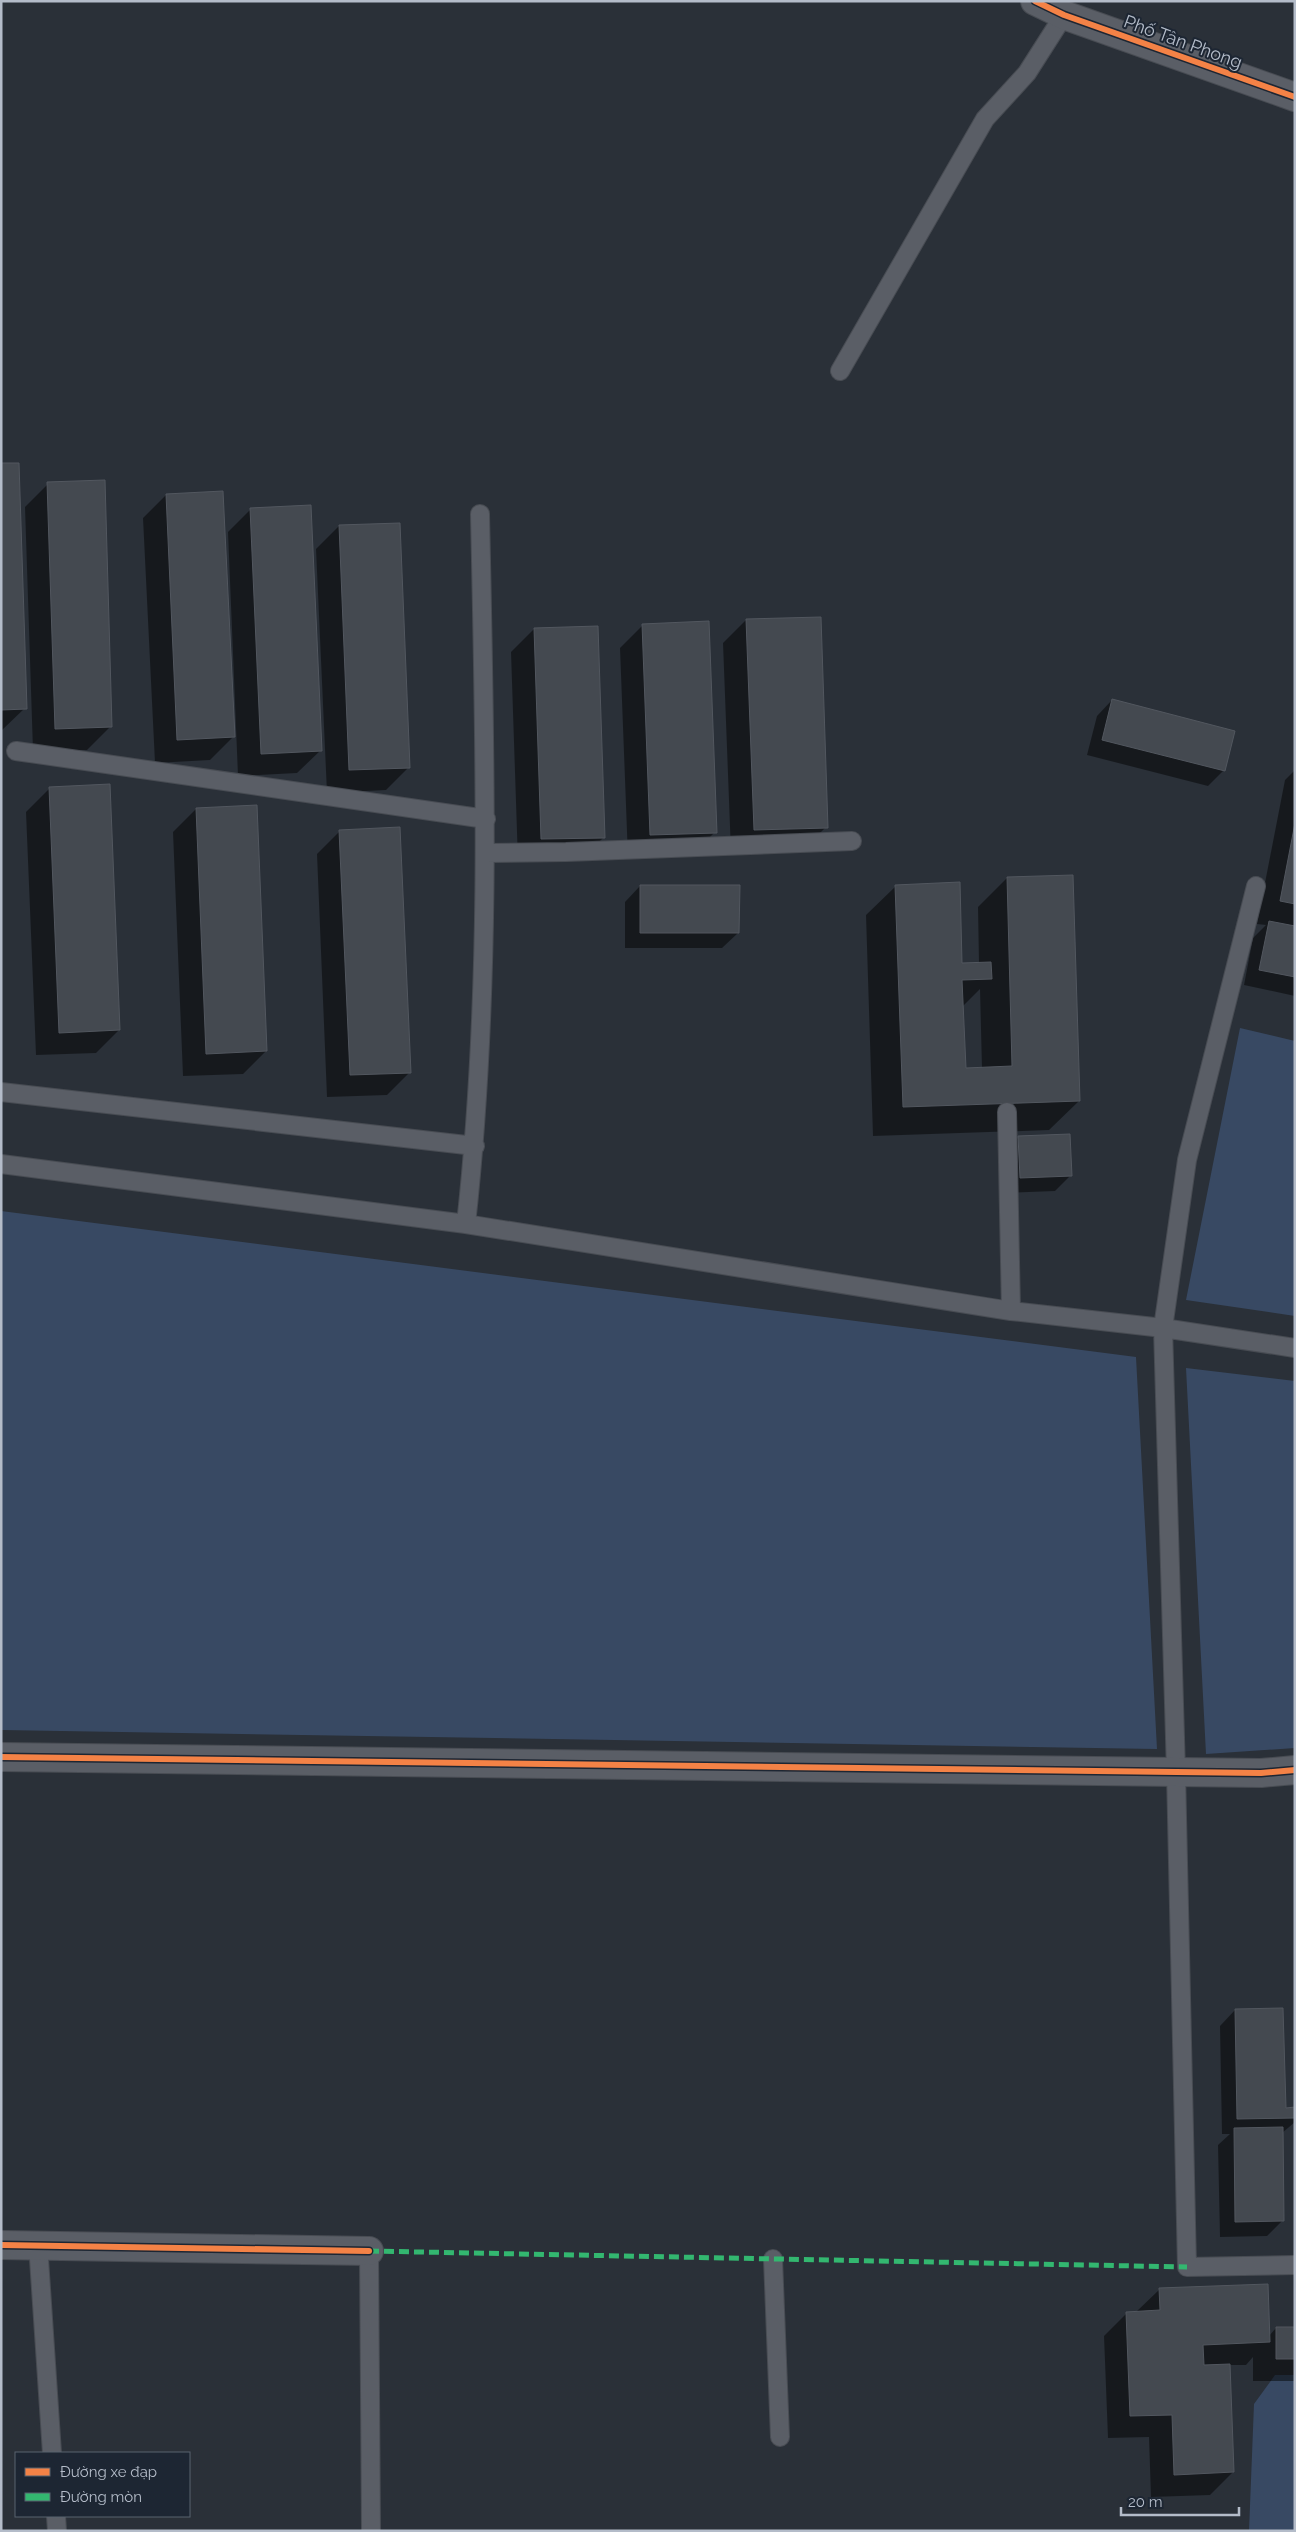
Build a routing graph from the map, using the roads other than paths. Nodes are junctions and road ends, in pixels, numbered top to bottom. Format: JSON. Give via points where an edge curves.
{"nodes":[{"id":1,"x":1035,"y":1,"type":"edge"},
{"id":2,"x":1064,"y":15,"type":"junction"},
{"id":3,"x":1295,"y":97,"type":"edge"},
{"id":4,"x":840,"y":371,"type":"dead end"},
{"id":5,"x":480,"y":514,"type":"dead end"},
{"id":6,"x":16,"y":752,"type":"dead end"},
{"id":7,"x":486,"y":819,"type":"junction"},
{"id":8,"x":852,"y":841,"type":"dead end"},
{"id":9,"x":486,"y":853,"type":"junction"},
{"id":10,"x":1256,"y":886,"type":"dead end"},
{"id":11,"x":1,"y":1092,"type":"edge"},
{"id":12,"x":1007,"y":1112,"type":"dead end"},
{"id":13,"x":475,"y":1146,"type":"junction"},
{"id":14,"x":1,"y":1164,"type":"edge"},
{"id":15,"x":466,"y":1224,"type":"junction"},
{"id":16,"x":1011,"y":1311,"type":"junction"},
{"id":17,"x":1163,"y":1328,"type":"junction"},
{"id":18,"x":1295,"y":1348,"type":"edge"},
{"id":19,"x":1,"y":1757,"type":"edge"},
{"id":20,"x":1295,"y":1770,"type":"edge"},
{"id":21,"x":1176,"y":1772,"type":"junction"},
{"id":22,"x":38,"y":2244,"type":"junction"},
{"id":23,"x":1,"y":2245,"type":"edge"},
{"id":24,"x":369,"y":2251,"type":"joint"},
{"id":25,"x":773,"y":2259,"type":"dead end"},
{"id":26,"x":1295,"y":2265,"type":"edge"},
{"id":27,"x":780,"y":2437,"type":"dead end"},
{"id":28,"x":52,"y":2452,"type":"edge"},
{"id":29,"x":56,"y":2517,"type":"edge"},
{"id":30,"x":57,"y":2531,"type":"edge"},
{"id":31,"x":371,"y":2531,"type":"edge"}],
"edges":[{"from":1,"to":2,"type":"street","name":"Phố Tân Phong"},
{"from":2,"to":3,"type":"street","name":"Phố Tân Phong"},
{"from":2,"to":4,"type":"lane","via":[[1027,73],[985,119]]},
{"from":5,"to":7,"type":"lane"},
{"from":6,"to":7,"type":"lane"},
{"from":7,"to":9,"type":"lane"},
{"from":8,"to":9,"type":"lane"},
{"from":9,"to":13,"type":"lane"},
{"from":10,"to":17,"type":"lane","via":[[1187,1160]]},
{"from":11,"to":13,"type":"lane"},
{"from":12,"to":16,"type":"lane"},
{"from":13,"to":15,"type":"lane"},
{"from":14,"to":15,"type":"lane"},
{"from":15,"to":16,"type":"lane"},
{"from":16,"to":17,"type":"lane"},
{"from":17,"to":18,"type":"lane"},
{"from":17,"to":21,"type":"lane"},
{"from":19,"to":21,"type":"street"},
{"from":20,"to":21,"type":"street"},
{"from":21,"to":26,"type":"lane","via":[[1187,2267]]},
{"from":22,"to":23,"type":"street"},
{"from":22,"to":24,"type":"street"},
{"from":22,"to":28,"type":"lane"},
{"from":24,"to":31,"type":"lane"},
{"from":25,"to":27,"type":"lane"},
{"from":29,"to":30,"type":"lane"}]}
